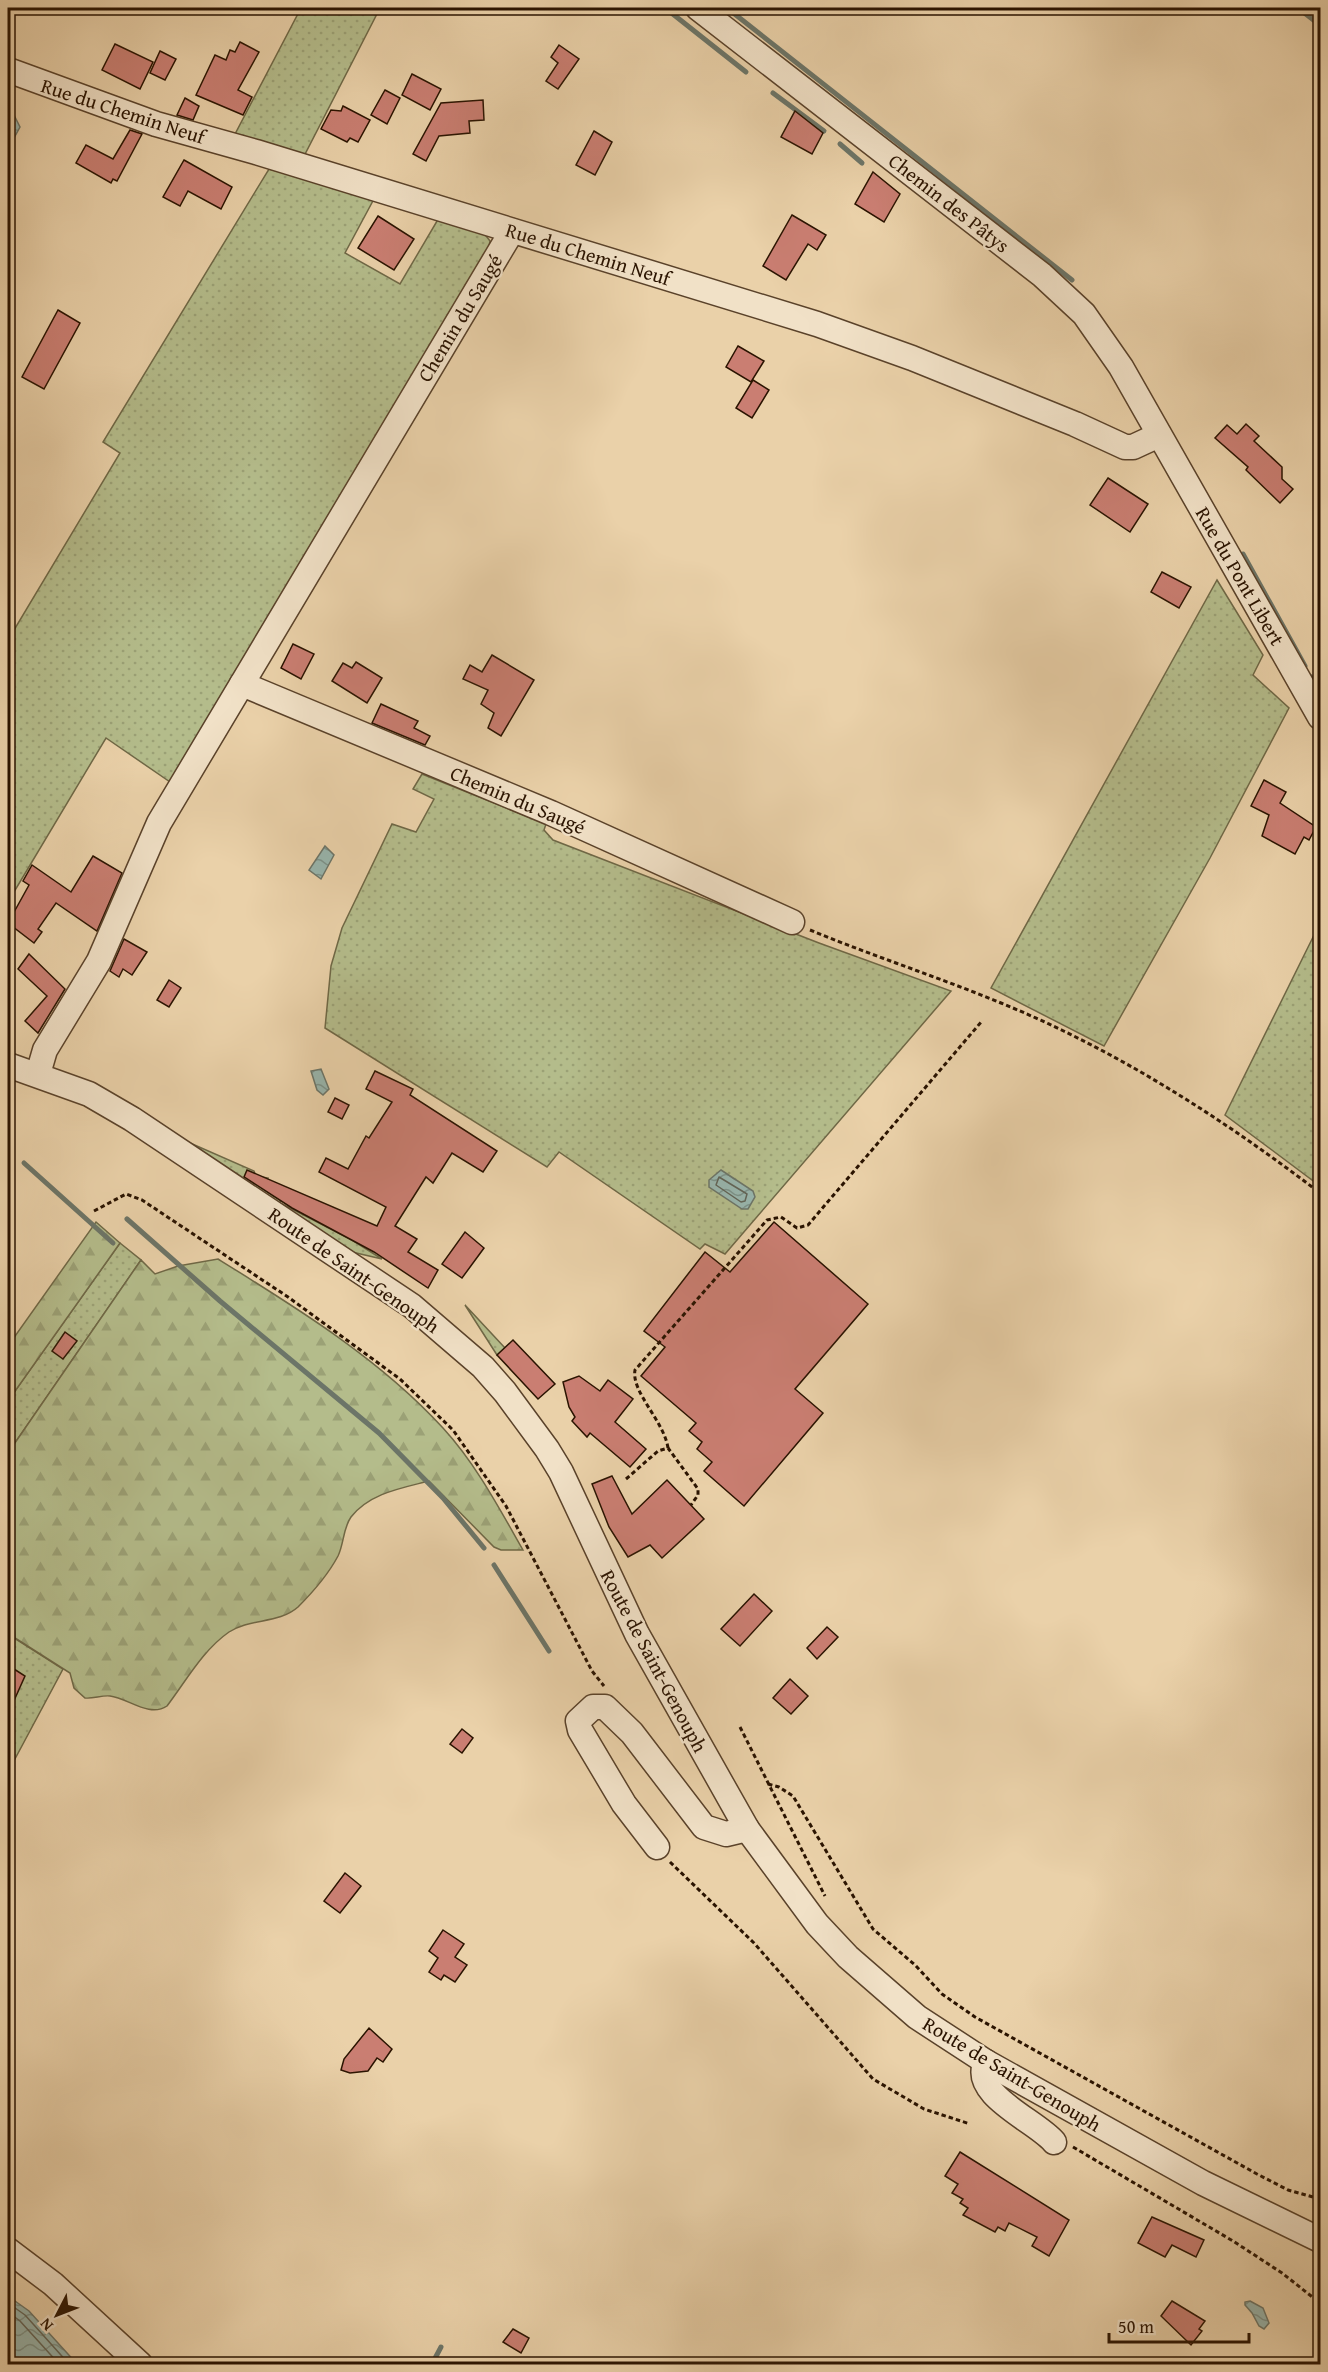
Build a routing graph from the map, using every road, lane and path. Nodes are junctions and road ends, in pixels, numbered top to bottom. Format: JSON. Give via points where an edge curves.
{"nodes":[{"id":1,"x":698,"y":8,"type":"edge"},
{"id":2,"x":8,"y":70,"type":"edge"},
{"id":3,"x":512,"y":231,"type":"junction"},
{"id":4,"x":1159,"y":435,"type":"junction"},
{"id":5,"x":242,"y":684,"type":"junction"},
{"id":6,"x":1320,"y":717,"type":"edge"},
{"id":7,"x":792,"y":922,"type":"joint"},
{"id":8,"x":982,"y":1021,"type":"dead end"},
{"id":9,"x":8,"y":1065,"type":"edge"},
{"id":10,"x":38,"y":1074,"type":"junction"},
{"id":11,"x":1320,"y":1193,"type":"edge"},
{"id":12,"x":94,"y":1210,"type":"dead end"},
{"id":13,"x":668,"y":1448,"type":"junction"},
{"id":14,"x":626,"y":1479,"type":"dead end"},
{"id":15,"x":691,"y":1505,"type":"dead end"},
{"id":16,"x":609,"y":1710,"type":"junction"},
{"id":17,"x":740,"y":1727,"type":"dead end"},
{"id":18,"x":768,"y":1784,"type":"junction"},
{"id":19,"x":747,"y":1829,"type":"junction"},
{"id":20,"x":657,"y":1847,"type":"joint"},
{"id":21,"x":827,"y":1901,"type":"dead end"},
{"id":22,"x":986,"y":2062,"type":"junction"},
{"id":23,"x":970,"y":2124,"type":"dead end"},
{"id":24,"x":1054,"y":2142,"type":"joint"},
{"id":25,"x":1320,"y":2199,"type":"edge"},
{"id":26,"x":1320,"y":2240,"type":"edge"},
{"id":27,"x":8,"y":2250,"type":"edge"},
{"id":28,"x":1320,"y":2303,"type":"edge"},
{"id":29,"x":140,"y":2364,"type":"edge"}],
"edges":[{"from":1,"to":4,"type":"street","name":"Chemin des Pâtys","via":[[1064,294],[1101,335]]},
{"from":2,"to":3,"type":"street","name":"Rue du Chemin Neuf","via":[[156,124]]},
{"from":3,"to":4,"type":"street","name":"Rue du Chemin Neuf","via":[[817,324],[956,376],[1125,447]]},
{"from":3,"to":5,"type":"street","name":"Chemin du Saugé"},
{"from":4,"to":6,"type":"street","name":"Rue du Pont Libert"},
{"from":5,"to":7,"type":"street","name":"Chemin du Saugé","via":[[551,813]]},
{"from":5,"to":10,"type":"street","name":"Chemin du Saugé","via":[[159,823],[99,961],[45,1050]]},
{"from":7,"to":11,"type":"path","via":[[1002,1003],[1116,1058],[1198,1106]]},
{"from":8,"to":13,"type":"path","via":[[808,1226],[797,1228],[781,1217],[767,1220],[635,1370],[638,1390],[666,1434]]},
{"from":9,"to":10,"type":"street","name":"Route de Saint-Genouph"},
{"from":10,"to":19,"type":"street","name":"Route de Saint-Genouph","via":[[89,1094],[132,1119],[412,1306],[483,1367],[523,1415],[561,1472],[638,1634]]},
{"from":12,"to":16,"type":"path","via":[[126,1194],[142,1200],[288,1297],[428,1403],[476,1459],[506,1506],[591,1671],[608,1690]]},
{"from":13,"to":14,"type":"path","via":[[658,1451]]},
{"from":13,"to":15,"type":"path","via":[[698,1490]]},
{"from":16,"to":19,"type":"street","via":[[632,1733],[704,1827],[726,1833]]},
{"from":16,"to":20,"type":"street","via":[[593,1707],[578,1725],[618,1794]]},
{"from":17,"to":18,"type":"path"},
{"from":18,"to":21,"type":"path"},
{"from":18,"to":25,"type":"path","via":[[794,1796],[873,1929],[942,1994],[982,2021],[1257,2175]]},
{"from":19,"to":22,"type":"street","name":"Route de Saint-Genouph","via":[[817,1924],[848,1957],[916,2017]]},
{"from":20,"to":23,"type":"path","via":[[754,1943],[873,2079],[924,2109]]},
{"from":22,"to":24,"type":"street","via":[[983,2077],[992,2093],[1040,2127]]},
{"from":22,"to":26,"type":"street","name":"Route de Saint-Genouph","via":[[1203,2183]]},
{"from":24,"to":28,"type":"path","via":[[1072,2146],[1233,2241],[1282,2272]]},
{"from":27,"to":29,"type":"street","via":[[53,2284]]}]}
